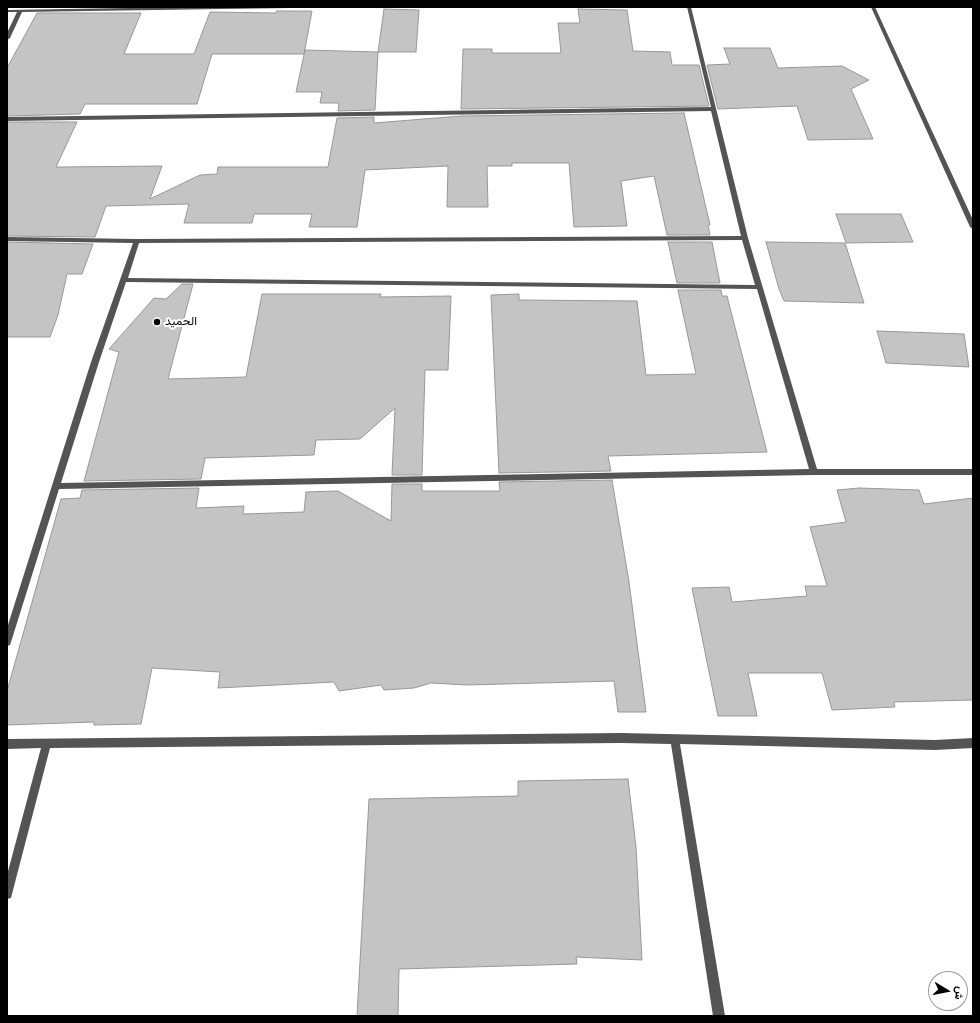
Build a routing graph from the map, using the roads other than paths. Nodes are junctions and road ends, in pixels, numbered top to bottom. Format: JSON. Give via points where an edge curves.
{"nodes":[{"id":1,"x":290,"y":7,"type":"edge"},
{"id":2,"x":689,"y":7,"type":"edge"},
{"id":3,"x":873,"y":7,"type":"edge"},
{"id":4,"x":7,"y":10,"type":"edge"},
{"id":5,"x":21,"y":10,"type":"junction"},
{"id":6,"x":7,"y":38,"type":"edge"},
{"id":7,"x":713,"y":109,"type":"junction"},
{"id":8,"x":7,"y":119,"type":"edge"},
{"id":9,"x":970,"y":212,"type":"edge"},
{"id":10,"x":973,"y":226,"type":"edge"},
{"id":11,"x":745,"y":238,"type":"junction"},
{"id":12,"x":7,"y":239,"type":"edge"},
{"id":13,"x":137,"y":242,"type":"junction"},
{"id":14,"x":124,"y":280,"type":"junction"},
{"id":15,"x":759,"y":288,"type":"junction"},
{"id":16,"x":814,"y":472,"type":"junction"},
{"id":17,"x":973,"y":472,"type":"edge"},
{"id":18,"x":57,"y":486,"type":"junction"},
{"id":19,"x":7,"y":642,"type":"edge"},
{"id":20,"x":675,"y":739,"type":"junction"},
{"id":21,"x":47,"y":743,"type":"junction"},
{"id":22,"x":973,"y":743,"type":"edge"},
{"id":23,"x":7,"y":744,"type":"edge"},
{"id":24,"x":7,"y":894,"type":"edge"},
{"id":25,"x":719,"y":1016,"type":"edge"}],
"edges":[{"from":1,"to":5,"type":"street"},
{"from":2,"to":7,"type":"street"},
{"from":3,"to":9,"type":"street"},
{"from":4,"to":5,"type":"street"},
{"from":5,"to":6,"type":"street"},
{"from":7,"to":8,"type":"street"},
{"from":7,"to":11,"type":"street"},
{"from":9,"to":10,"type":"street"},
{"from":11,"to":13,"type":"street"},
{"from":11,"to":15,"type":"street"},
{"from":12,"to":13,"type":"street"},
{"from":13,"to":14,"type":"street"},
{"from":14,"to":15,"type":"street"},
{"from":14,"to":18,"type":"street","via":[[95,362]]},
{"from":15,"to":16,"type":"street"},
{"from":16,"to":17,"type":"street"},
{"from":16,"to":18,"type":"street"},
{"from":18,"to":19,"type":"street"},
{"from":20,"to":21,"type":"street"},
{"from":20,"to":22,"type":"street","via":[[935,745]]},
{"from":20,"to":25,"type":"street"},
{"from":21,"to":23,"type":"street"},
{"from":21,"to":24,"type":"street"}]}
